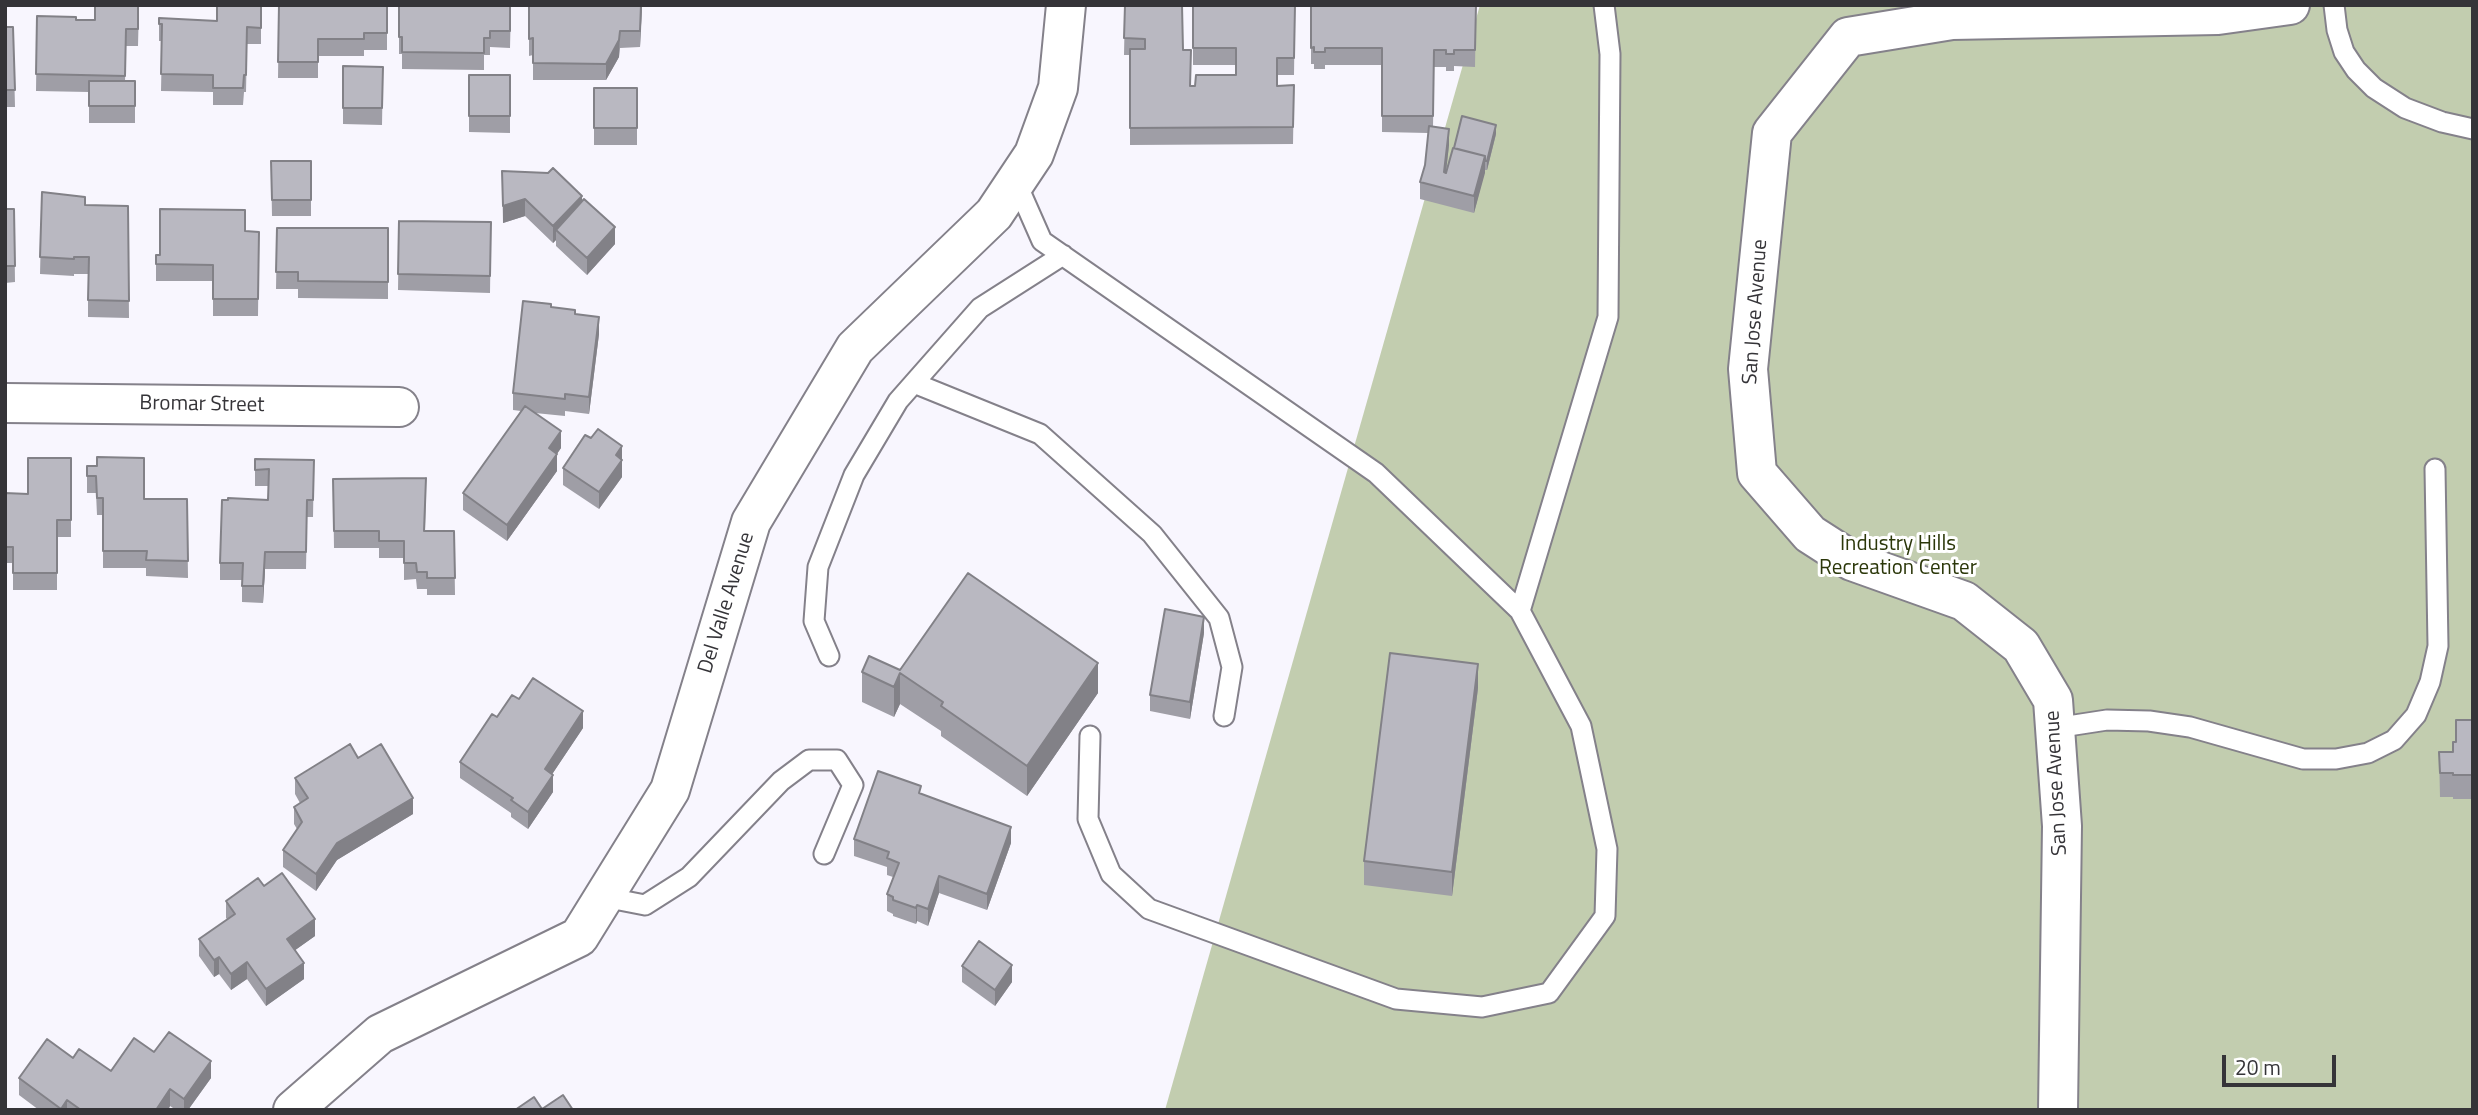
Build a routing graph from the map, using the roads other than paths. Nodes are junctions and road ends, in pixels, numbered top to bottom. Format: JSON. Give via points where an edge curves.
{"nodes":[{"id":1,"x":1066,"y":5,"type":"edge"},
{"id":2,"x":1604,"y":5,"type":"edge"},
{"id":3,"x":2290,"y":5,"type":"edge"},
{"id":4,"x":2334,"y":5,"type":"edge"},
{"id":5,"x":2473,"y":129,"type":"edge"},
{"id":6,"x":1016,"y":182,"type":"junction"},
{"id":7,"x":1063,"y":255,"type":"junction"},
{"id":8,"x":914,"y":383,"type":"junction"},
{"id":9,"x":5,"y":403,"type":"edge"},
{"id":10,"x":399,"y":407,"type":"dead end"},
{"id":11,"x":2435,"y":468,"type":"dead end"},
{"id":12,"x":1520,"y":611,"type":"junction"},
{"id":13,"x":829,"y":656,"type":"dead end"},
{"id":14,"x":1224,"y":716,"type":"dead end"},
{"id":15,"x":2055,"y":728,"type":"junction"},
{"id":16,"x":1090,"y":736,"type":"dead end"},
{"id":17,"x":824,"y":854,"type":"dead end"},
{"id":18,"x":604,"y":897,"type":"junction"},
{"id":19,"x":293,"y":1110,"type":"edge"},
{"id":20,"x":2058,"y":1110,"type":"edge"}],
"edges":[{"from":1,"to":6,"type":"street","name":"Del Valle Avenue","via":[[1058,88],[1034,155]]},
{"from":2,"to":12,"type":"lane","via":[[1610,54],[1608,317]]},
{"from":3,"to":15,"type":"street","name":"San Jose Avenue","via":[[2218,15],[1952,20],[1848,37],[1772,133],[1748,369],[1757,473],[1810,534],[1852,561],[1964,601],[2021,646],[2053,700]]},
{"from":4,"to":5,"type":"lane","via":[[2344,52],[2374,88],[2404,108]]},
{"from":6,"to":7,"type":"lane","via":[[1042,241]]},
{"from":6,"to":18,"type":"street","name":"Del Valle Avenue","via":[[994,214],[855,348],[751,522],[670,790]]},
{"from":7,"to":8,"type":"lane","via":[[980,308]]},
{"from":7,"to":12,"type":"lane","via":[[1376,473]]},
{"from":8,"to":13,"type":"lane","via":[[898,401],[855,475],[818,567],[814,621]]},
{"from":8,"to":14,"type":"lane","via":[[1040,434],[1152,534],[1219,618],[1232,667]]},
{"from":9,"to":10,"type":"street","name":"Bromar Street"},
{"from":11,"to":15,"type":"lane","via":[[2438,646],[2416,715],[2394,740],[2368,753],[2303,759],[2149,720],[2107,720]]},
{"from":12,"to":16,"type":"lane","via":[[1581,726],[1607,849],[1605,916],[1549,993],[1482,1007],[1396,999],[1149,909],[1111,874],[1088,819]]},
{"from":15,"to":20,"type":"street","name":"San Jose Avenue","via":[[2062,826]]},
{"from":17,"to":18,"type":"lane","via":[[853,785],[838,760],[809,760],[781,781],[689,877],[645,905]]},
{"from":18,"to":19,"type":"street","name":"Del Valle Avenue","via":[[579,937],[380,1034]]}]}
